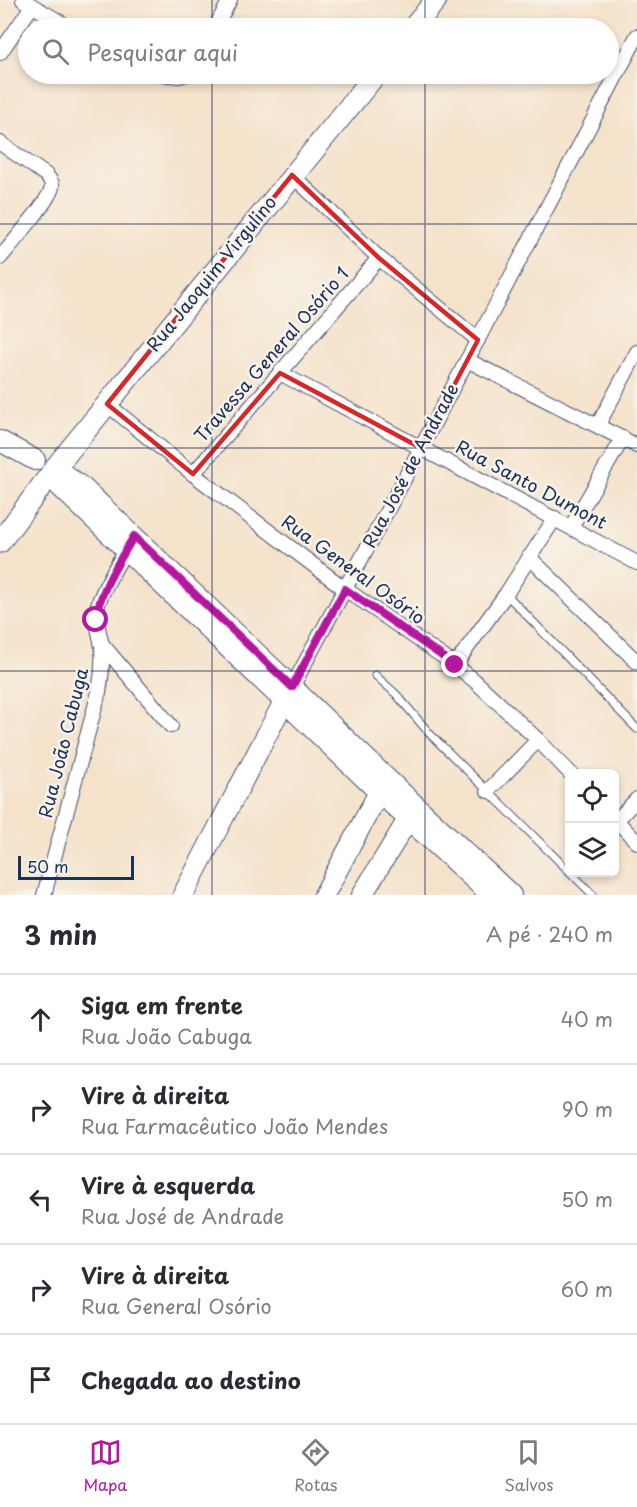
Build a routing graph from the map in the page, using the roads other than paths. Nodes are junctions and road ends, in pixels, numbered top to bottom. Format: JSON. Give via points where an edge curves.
{"nodes":[{"id":1,"x":230,"y":0,"type":"edge"},
{"id":2,"x":436,"y":0,"type":"edge"},
{"id":3,"x":27,"y":3,"type":"edge"},
{"id":4,"x":19,"y":18,"type":"edge"},
{"id":5,"x":53,"y":18,"type":"edge"},
{"id":6,"x":220,"y":18,"type":"edge"},
{"id":7,"x":421,"y":18,"type":"edge"},
{"id":8,"x":18,"y":20,"type":"edge"},
{"id":9,"x":637,"y":36,"type":"edge"},
{"id":10,"x":0,"y":53,"type":"edge"},
{"id":11,"x":619,"y":70,"type":"edge"},
{"id":12,"x":368,"y":84,"type":"edge"},
{"id":13,"x":612,"y":84,"type":"edge"},
{"id":14,"x":0,"y":143,"type":"edge"},
{"id":15,"x":292,"y":175,"type":"junction"},
{"id":16,"x":0,"y":258,"type":"edge"},
{"id":17,"x":379,"y":258,"type":"junction"},
{"id":18,"x":478,"y":340,"type":"junction"},
{"id":19,"x":637,"y":352,"type":"edge"},
{"id":20,"x":467,"y":360,"type":"junction"},
{"id":21,"x":280,"y":373,"type":"junction"},
{"id":22,"x":107,"y":404,"type":"junction"},
{"id":23,"x":598,"y":425,"type":"junction"},
{"id":24,"x":623,"y":438,"type":"junction"},
{"id":25,"x":0,"y":441,"type":"edge"},
{"id":26,"x":637,"y":446,"type":"edge"},
{"id":27,"x":421,"y":448,"type":"junction"},
{"id":28,"x":35,"y":460,"type":"joint"},
{"id":29,"x":53,"y":473,"type":"junction"},
{"id":30,"x":193,"y":474,"type":"junction"},
{"id":31,"x":555,"y":518,"type":"junction"},
{"id":32,"x":571,"y":527,"type":"junction"},
{"id":33,"x":0,"y":542,"type":"edge"},
{"id":34,"x":130,"y":543,"type":"junction"},
{"id":35,"x":529,"y":558,"type":"junction"},
{"id":36,"x":637,"y":563,"type":"edge"},
{"id":37,"x":345,"y":589,"type":"junction"},
{"id":38,"x":506,"y":594,"type":"junction"},
{"id":39,"x":101,"y":643,"type":"junction"},
{"id":40,"x":637,"y":662,"type":"edge"},
{"id":41,"x":455,"y":665,"type":"junction"},
{"id":42,"x":375,"y":675,"type":"dead end"},
{"id":43,"x":288,"y":693,"type":"junction"},
{"id":44,"x":171,"y":726,"type":"dead end"},
{"id":45,"x":637,"y":729,"type":"edge"},
{"id":46,"x":538,"y":740,"type":"junction"},
{"id":47,"x":566,"y":769,"type":"edge"},
{"id":48,"x":382,"y":784,"type":"junction"},
{"id":49,"x":488,"y":791,"type":"junction"},
{"id":50,"x":637,"y":799,"type":"edge"},
{"id":51,"x":412,"y":812,"type":"junction"},
{"id":52,"x":619,"y":816,"type":"edge"},
{"id":53,"x":619,"y":822,"type":"edge"},
{"id":54,"x":637,"y":842,"type":"edge"},
{"id":55,"x":565,"y":867,"type":"edge"},
{"id":56,"x":575,"y":877,"type":"edge"},
{"id":57,"x":44,"y":895,"type":"edge"},
{"id":58,"x":183,"y":895,"type":"edge"},
{"id":59,"x":324,"y":895,"type":"edge"},
{"id":60,"x":362,"y":895,"type":"edge"},
{"id":61,"x":491,"y":895,"type":"edge"},
{"id":62,"x":511,"y":895,"type":"edge"},
{"id":63,"x":593,"y":895,"type":"edge"}],
"edges":[{"from":1,"to":6,"type":"street"},
{"from":2,"to":7,"type":"main road"},
{"from":3,"to":4,"type":"street"},
{"from":3,"to":5,"type":"street"},
{"from":8,"to":10,"type":"street"},
{"from":9,"to":11,"type":"street","name":"Rua José de Andrade"},
{"from":12,"to":15,"type":"main road","name":"Rua Jaoquim Virgulino"},
{"from":13,"to":18,"type":"street","name":"Rua José de Andrade"},
{"from":14,"to":16,"type":"street","via":[[46,175],[52,187]]},
{"from":15,"to":17,"type":"street"},
{"from":15,"to":22,"type":"main road","name":"Rua Jaoquim Virgulino"},
{"from":17,"to":18,"type":"street"},
{"from":17,"to":21,"type":"street","name":"Travessa General Osório 1"},
{"from":18,"to":20,"type":"street","name":"Rua José de Andrade"},
{"from":19,"to":23,"type":"street"},
{"from":20,"to":23,"type":"street"},
{"from":20,"to":27,"type":"street","name":"Rua José de Andrade"},
{"from":21,"to":27,"type":"street","name":"Rua Santo Dumont"},
{"from":21,"to":30,"type":"street","name":"Travessa General Osório 1"},
{"from":22,"to":29,"type":"main road","name":"Rua Jaoquim Virgulino"},
{"from":22,"to":30,"type":"street","name":"Rua General Osório"},
{"from":23,"to":24,"type":"street"},
{"from":24,"to":26,"type":"street"},
{"from":24,"to":32,"type":"street"},
{"from":25,"to":28,"type":"street"},
{"from":27,"to":31,"type":"street","name":"Rua Santo Dumont"},
{"from":27,"to":37,"type":"street","name":"Rua José de Andrade"},
{"from":28,"to":29,"type":"street"},
{"from":29,"to":33,"type":"main road","name":"Rua Jaoquim Virgulino"},
{"from":29,"to":34,"type":"street","via":[[83,488]]},
{"from":30,"to":37,"type":"street","name":"Rua General Osório"},
{"from":31,"to":32,"type":"street","name":"Rua Santo Dumont"},
{"from":31,"to":35,"type":"street"},
{"from":32,"to":36,"type":"street","name":"Rua Santo Dumont"},
{"from":34,"to":39,"type":"street","name":"Rua João Cabuga","via":[[97,609]]},
{"from":34,"to":43,"type":"street"},
{"from":35,"to":38,"type":"street"},
{"from":35,"to":40,"type":"street"},
{"from":37,"to":41,"type":"street","name":"Rua General Osório"},
{"from":37,"to":43,"type":"street","name":"Rua José de Andrade"},
{"from":38,"to":41,"type":"street"},
{"from":38,"to":45,"type":"lane"},
{"from":39,"to":44,"type":"street"},
{"from":39,"to":57,"type":"street","name":"Rua João Cabuga","via":[[99,692]]},
{"from":41,"to":46,"type":"street","name":"Rua General Osório"},
{"from":42,"to":49,"type":"lane"},
{"from":43,"to":48,"type":"street"},
{"from":43,"to":58,"type":"street","name":"Rua José de Andrade"},
{"from":46,"to":47,"type":"street","name":"Rua General Osório"},
{"from":46,"to":49,"type":"street"},
{"from":48,"to":51,"type":"street"},
{"from":48,"to":59,"type":"street"},
{"from":49,"to":55,"type":"lane"},
{"from":50,"to":52,"type":"street"},
{"from":51,"to":60,"type":"street"},
{"from":51,"to":61,"type":"street"},
{"from":51,"to":62,"type":"street"},
{"from":53,"to":54,"type":"street"},
{"from":56,"to":63,"type":"lane"}]}
